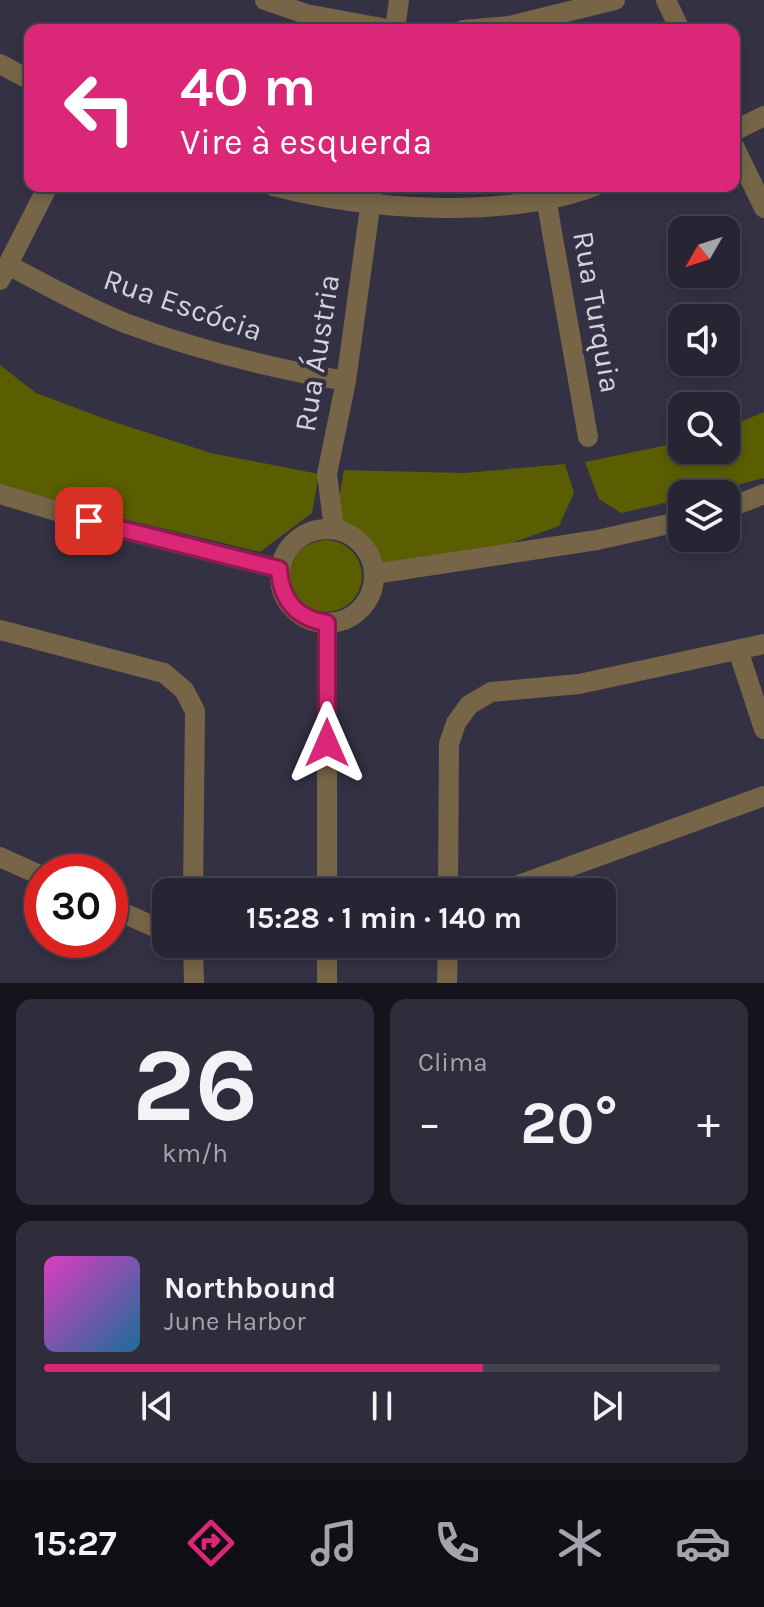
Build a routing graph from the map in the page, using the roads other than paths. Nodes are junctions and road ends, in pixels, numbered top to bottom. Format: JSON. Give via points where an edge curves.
{"nodes":[{"id":1,"x":265,"y":0,"type":"edge"},
{"id":2,"x":399,"y":0,"type":"edge"},
{"id":3,"x":615,"y":0,"type":"edge"},
{"id":4,"x":666,"y":0,"type":"edge"},
{"id":5,"x":361,"y":24,"type":"edge"},
{"id":6,"x":395,"y":24,"type":"edge"},
{"id":7,"x":518,"y":24,"type":"edge"},
{"id":8,"x":677,"y":24,"type":"edge"},
{"id":9,"x":0,"y":64,"type":"edge"},
{"id":10,"x":24,"y":77,"type":"edge"},
{"id":11,"x":764,"y":116,"type":"edge"},
{"id":12,"x":740,"y":128,"type":"edge"},
{"id":13,"x":740,"y":158,"type":"edge"},
{"id":14,"x":45,"y":192,"type":"edge"},
{"id":15,"x":339,"y":192,"type":"edge"},
{"id":16,"x":570,"y":192,"type":"edge"},
{"id":17,"x":372,"y":195,"type":"edge"},
{"id":18,"x":546,"y":198,"type":"junction"},
{"id":19,"x":764,"y":208,"type":"edge"},
{"id":20,"x":4,"y":273,"type":"edge"},
{"id":21,"x":346,"y":381,"type":"junction"},
{"id":22,"x":588,"y":437,"type":"dead end"},
{"id":23,"x":0,"y":494,"type":"edge"},
{"id":24,"x":764,"y":494,"type":"edge"},
{"id":25,"x":740,"y":503,"type":"edge"},
{"id":26,"x":668,"y":524,"type":"edge"},
{"id":27,"x":334,"y":529,"type":"junction"},
{"id":28,"x":279,"y":569,"type":"junction"},
{"id":29,"x":374,"y":574,"type":"junction"},
{"id":30,"x":327,"y":623,"type":"junction"},
{"id":31,"x":0,"y":630,"type":"edge"},
{"id":32,"x":764,"y":644,"type":"edge"},
{"id":33,"x":738,"y":650,"type":"junction"},
{"id":34,"x":764,"y":729,"type":"edge"},
{"id":35,"x":764,"y":796,"type":"edge"},
{"id":36,"x":0,"y":857,"type":"edge"},
{"id":37,"x":24,"y":868,"type":"edge"},
{"id":38,"x":193,"y":878,"type":"edge"},
{"id":39,"x":327,"y":878,"type":"edge"},
{"id":40,"x":448,"y":878,"type":"edge"},
{"id":41,"x":538,"y":878,"type":"edge"},
{"id":42,"x":128,"y":915,"type":"edge"},
{"id":43,"x":152,"y":926,"type":"edge"},
{"id":44,"x":193,"y":958,"type":"edge"},
{"id":45,"x":327,"y":958,"type":"edge"},
{"id":46,"x":448,"y":958,"type":"edge"},
{"id":47,"x":194,"y":983,"type":"edge"},
{"id":48,"x":327,"y":983,"type":"edge"},
{"id":49,"x":447,"y":983,"type":"edge"}],
"edges":[{"from":1,"to":5,"type":"street"},
{"from":2,"to":6,"type":"street"},
{"from":3,"to":7,"type":"street"},
{"from":4,"to":8,"type":"street"},
{"from":9,"to":10,"type":"street"},
{"from":11,"to":12,"type":"street"},
{"from":13,"to":19,"type":"street"},
{"from":14,"to":20,"type":"street"},
{"from":15,"to":17,"type":"street"},
{"from":16,"to":18,"type":"street"},
{"from":17,"to":18,"type":"street","via":[[417,207]]},
{"from":17,"to":21,"type":"street","name":"Rua Áustria"},
{"from":18,"to":22,"type":"street","name":"Rua Turquia"},
{"from":20,"to":21,"type":"street","name":"Rua Escócia","via":[[194,348]]},
{"from":21,"to":27,"type":"street","name":"Rua Áustria","via":[[327,474]]},
{"from":23,"to":28,"type":"street"},
{"from":24,"to":25,"type":"street"},
{"from":26,"to":29,"type":"street"},
{"from":27,"to":28,"type":"street","via":[[304,534],[292,543]]},
{"from":27,"to":29,"type":"street","via":[[359,542]]},
{"from":28,"to":30,"type":"street","via":[[291,606],[311,620]]},
{"from":29,"to":30,"type":"street","via":[[360,609]]},
{"from":30,"to":39,"type":"street"},
{"from":31,"to":38,"type":"street","via":[[164,673],[184,690],[195,711]]},
{"from":32,"to":33,"type":"street"},
{"from":33,"to":34,"type":"street"},
{"from":33,"to":40,"type":"street","via":[[579,684],[491,692],[469,705],[449,744]]},
{"from":35,"to":41,"type":"street"},
{"from":36,"to":37,"type":"street"},
{"from":42,"to":43,"type":"street"},
{"from":44,"to":47,"type":"street"},
{"from":45,"to":48,"type":"street"},
{"from":46,"to":49,"type":"street"}]}
